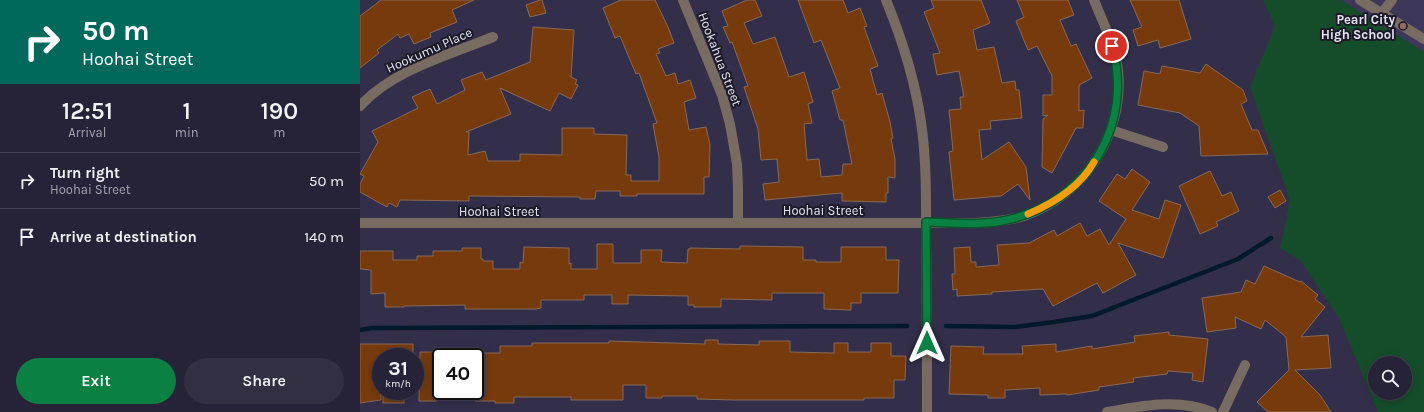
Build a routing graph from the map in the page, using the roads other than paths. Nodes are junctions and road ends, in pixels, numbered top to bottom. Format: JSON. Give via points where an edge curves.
{"nodes":[{"id":1,"x":683,"y":0,"type":"edge"},
{"id":2,"x":886,"y":0,"type":"edge"},
{"id":3,"x":1094,"y":0,"type":"edge"},
{"id":4,"x":1360,"y":0,"type":"edge"},
{"id":5,"x":1392,"y":0,"type":"edge"},
{"id":6,"x":1382,"y":13,"type":"junction"},
{"id":7,"x":493,"y":36,"type":"dead end"},
{"id":8,"x":1424,"y":39,"type":"edge"},
{"id":9,"x":360,"y":106,"type":"edge"},
{"id":10,"x":1110,"y":130,"type":"junction"},
{"id":11,"x":1163,"y":147,"type":"dead end"},
{"id":12,"x":926,"y":222,"type":"junction"},
{"id":13,"x":738,"y":223,"type":"junction"},
{"id":14,"x":360,"y":224,"type":"edge"},
{"id":15,"x":1245,"y":365,"type":"dead end"},
{"id":16,"x":927,"y":412,"type":"edge"},
{"id":17,"x":1107,"y":412,"type":"edge"},
{"id":18,"x":1212,"y":412,"type":"edge"},
{"id":19,"x":1223,"y":412,"type":"edge"}],
"edges":[{"from":1,"to":13,"type":"street","name":"Hookahua Street","via":[[722,95],[730,124],[737,172]]},
{"from":2,"to":12,"type":"street","via":[[906,56],[921,120]]},
{"from":3,"to":10,"type":"street","name":"Hoohai Street","via":[[1112,46],[1118,72],[1117,105]]},
{"from":4,"to":6,"type":"street"},
{"from":5,"to":6,"type":"street"},
{"from":6,"to":8,"type":"street"},
{"from":7,"to":9,"type":"street","name":"Hookumu Place","via":[[409,70],[382,85]]},
{"from":10,"to":11,"type":"street"},
{"from":10,"to":12,"type":"street","name":"Hoohai Street","via":[[1092,166],[1076,185],[1045,207],[995,222]]},
{"from":12,"to":13,"type":"street","name":"Hoohai Street"},
{"from":12,"to":16,"type":"street"},
{"from":13,"to":14,"type":"street","name":"Hoohai Street"},
{"from":15,"to":19,"type":"street"},
{"from":17,"to":18,"type":"street","via":[[1169,404],[1187,404]]}]}
